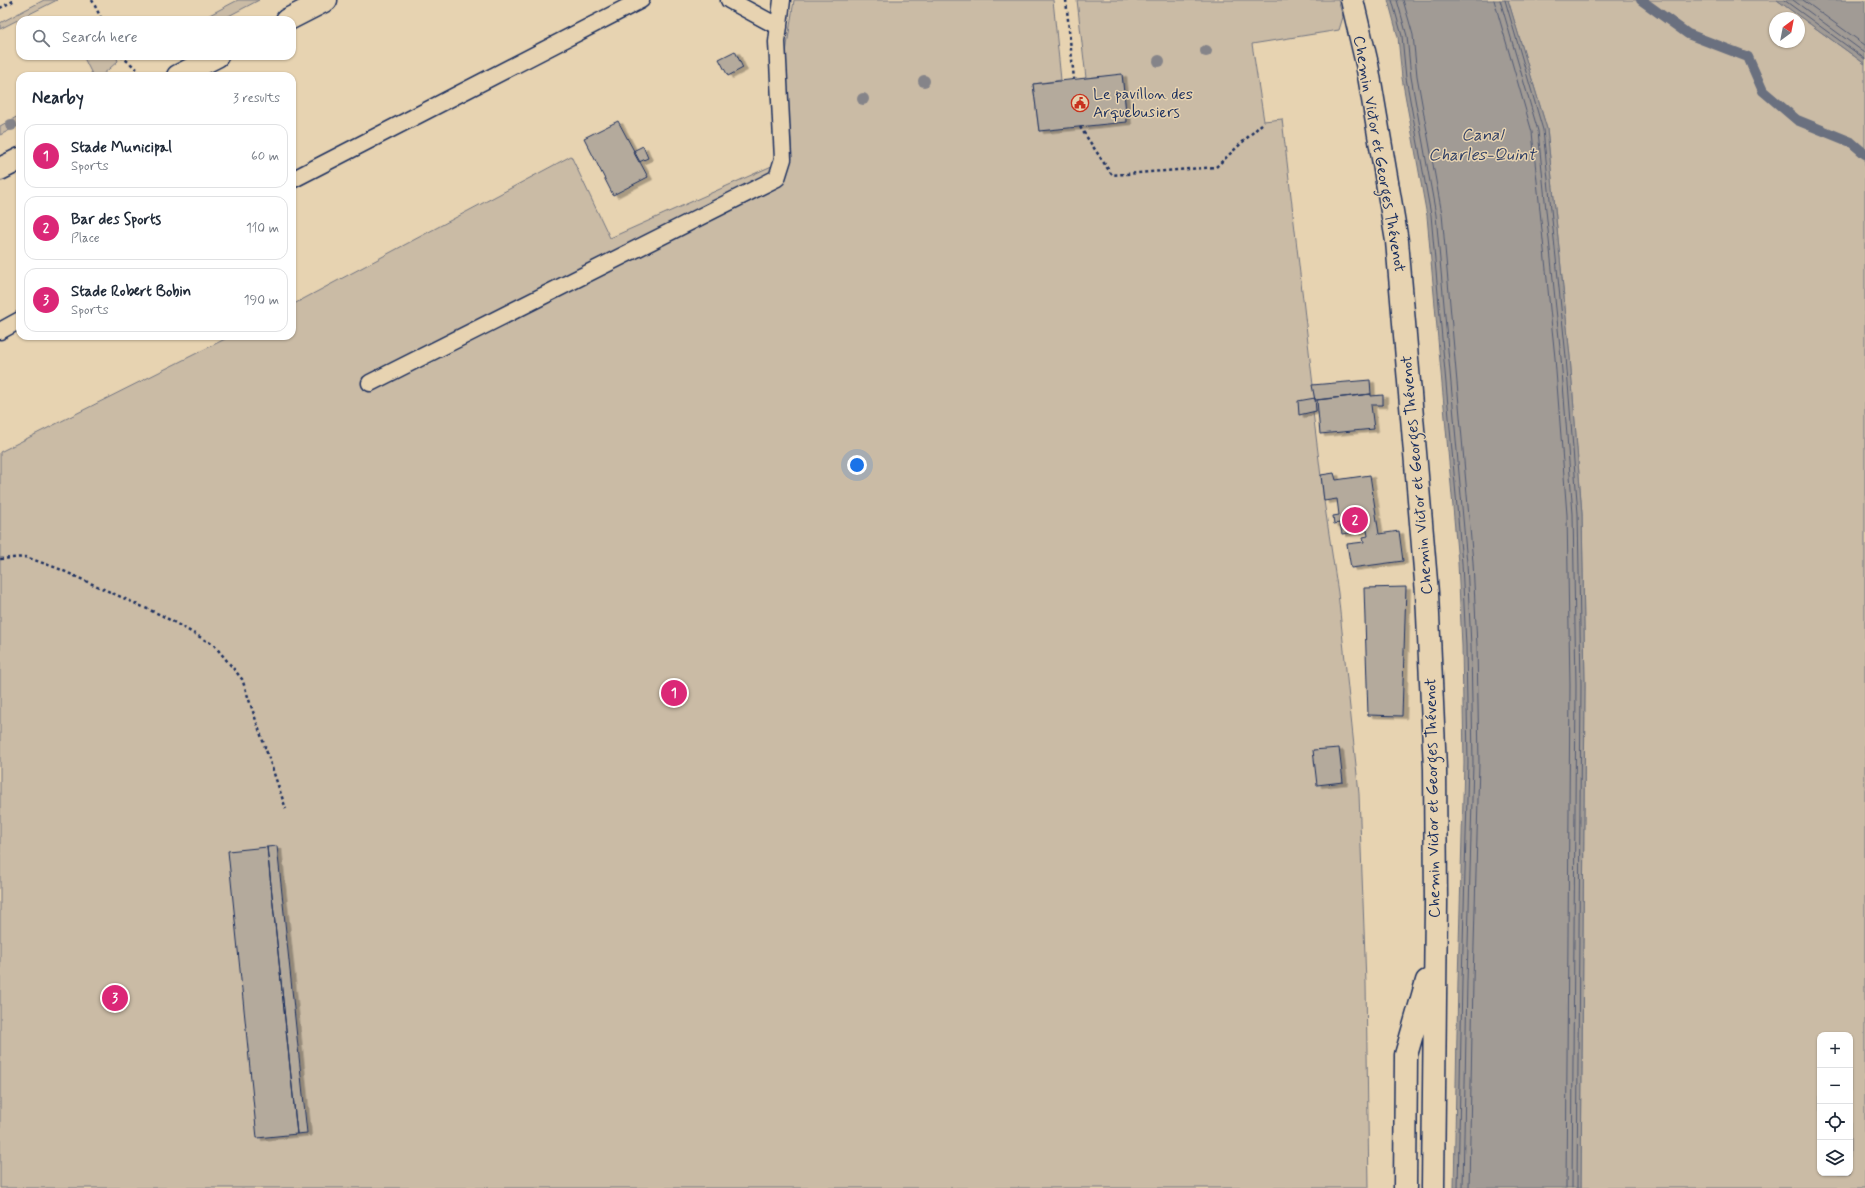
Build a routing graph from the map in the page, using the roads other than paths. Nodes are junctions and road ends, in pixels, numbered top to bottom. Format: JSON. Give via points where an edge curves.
{"nodes":[{"id":1,"x":326,"y":0,"type":"edge"},
{"id":2,"x":641,"y":0,"type":"edge"},
{"id":3,"x":729,"y":0,"type":"edge"},
{"id":4,"x":782,"y":0,"type":"edge"},
{"id":5,"x":1352,"y":0,"type":"edge"},
{"id":6,"x":295,"y":16,"type":"edge"},
{"id":7,"x":779,"y":27,"type":"junction"},
{"id":8,"x":209,"y":60,"type":"edge"},
{"id":9,"x":186,"y":72,"type":"edge"},
{"id":10,"x":16,"y":161,"type":"edge"},
{"id":11,"x":0,"y":169,"type":"edge"},
{"id":12,"x":296,"y":178,"type":"edge"},
{"id":13,"x":16,"y":322,"type":"edge"},
{"id":14,"x":0,"y":331,"type":"edge"},
{"id":15,"x":370,"y":383,"type":"dead end"},
{"id":16,"x":1435,"y":954,"type":"junction"},
{"id":17,"x":1405,"y":1188,"type":"edge"},
{"id":18,"x":1433,"y":1188,"type":"edge"}],
"edges":[{"from":1,"to":6,"type":"street"},
{"from":2,"to":12,"type":"lane"},
{"from":3,"to":7,"type":"lane"},
{"from":4,"to":7,"type":"lane"},
{"from":5,"to":16,"type":"street","name":"Chemin Victor et Georges Thévenot","via":[[1397,240],[1414,421],[1427,593],[1435,768]]},
{"from":7,"to":15,"type":"lane","via":[[777,42],[783,159],[777,178]]},
{"from":8,"to":9,"type":"street"},
{"from":10,"to":11,"type":"street"},
{"from":13,"to":14,"type":"lane"},
{"from":16,"to":17,"type":"street","name":"Chemin Victor et Georges Thévenot","via":[[1406,1055]]},
{"from":16,"to":18,"type":"street","name":"Chemin Victor et Georges Thévenot"}]}
